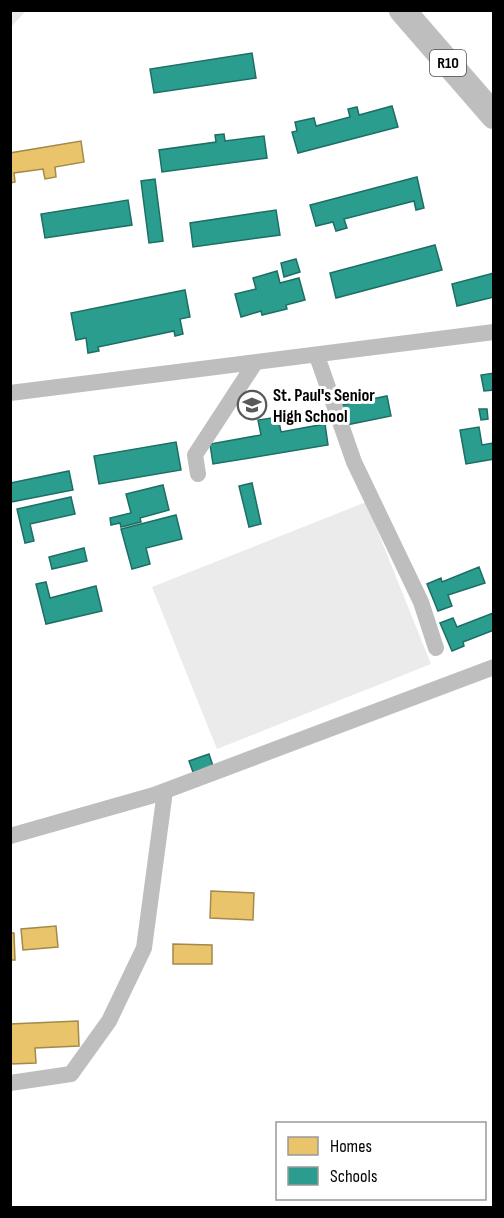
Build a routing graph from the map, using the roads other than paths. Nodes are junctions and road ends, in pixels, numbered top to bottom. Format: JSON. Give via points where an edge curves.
{"nodes":[{"id":1,"x":402,"y":11,"type":"edge"},
{"id":2,"x":494,"y":116,"type":"edge"},
{"id":3,"x":494,"y":332,"type":"edge"},
{"id":4,"x":317,"y":356,"type":"junction"},
{"id":5,"x":255,"y":363,"type":"junction"},
{"id":6,"x":10,"y":393,"type":"edge"},
{"id":7,"x":198,"y":474,"type":"dead end"},
{"id":8,"x":436,"y":648,"type":"dead end"},
{"id":9,"x":494,"y":667,"type":"edge"},
{"id":10,"x":165,"y":791,"type":"junction"},
{"id":11,"x":10,"y":836,"type":"edge"},
{"id":12,"x":10,"y":1083,"type":"edge"}],
"edges":[{"from":1,"to":2,"type":"main road","number":"R10"},
{"from":3,"to":4,"type":"street"},
{"from":4,"to":5,"type":"street"},
{"from":4,"to":8,"type":"street","via":[[354,462],[421,602]]},
{"from":5,"to":6,"type":"street"},
{"from":5,"to":7,"type":"street","via":[[195,455]]},
{"from":9,"to":10,"type":"street"},
{"from":10,"to":11,"type":"street"},
{"from":10,"to":12,"type":"street","via":[[144,948],[109,1021],[71,1074]]}]}
